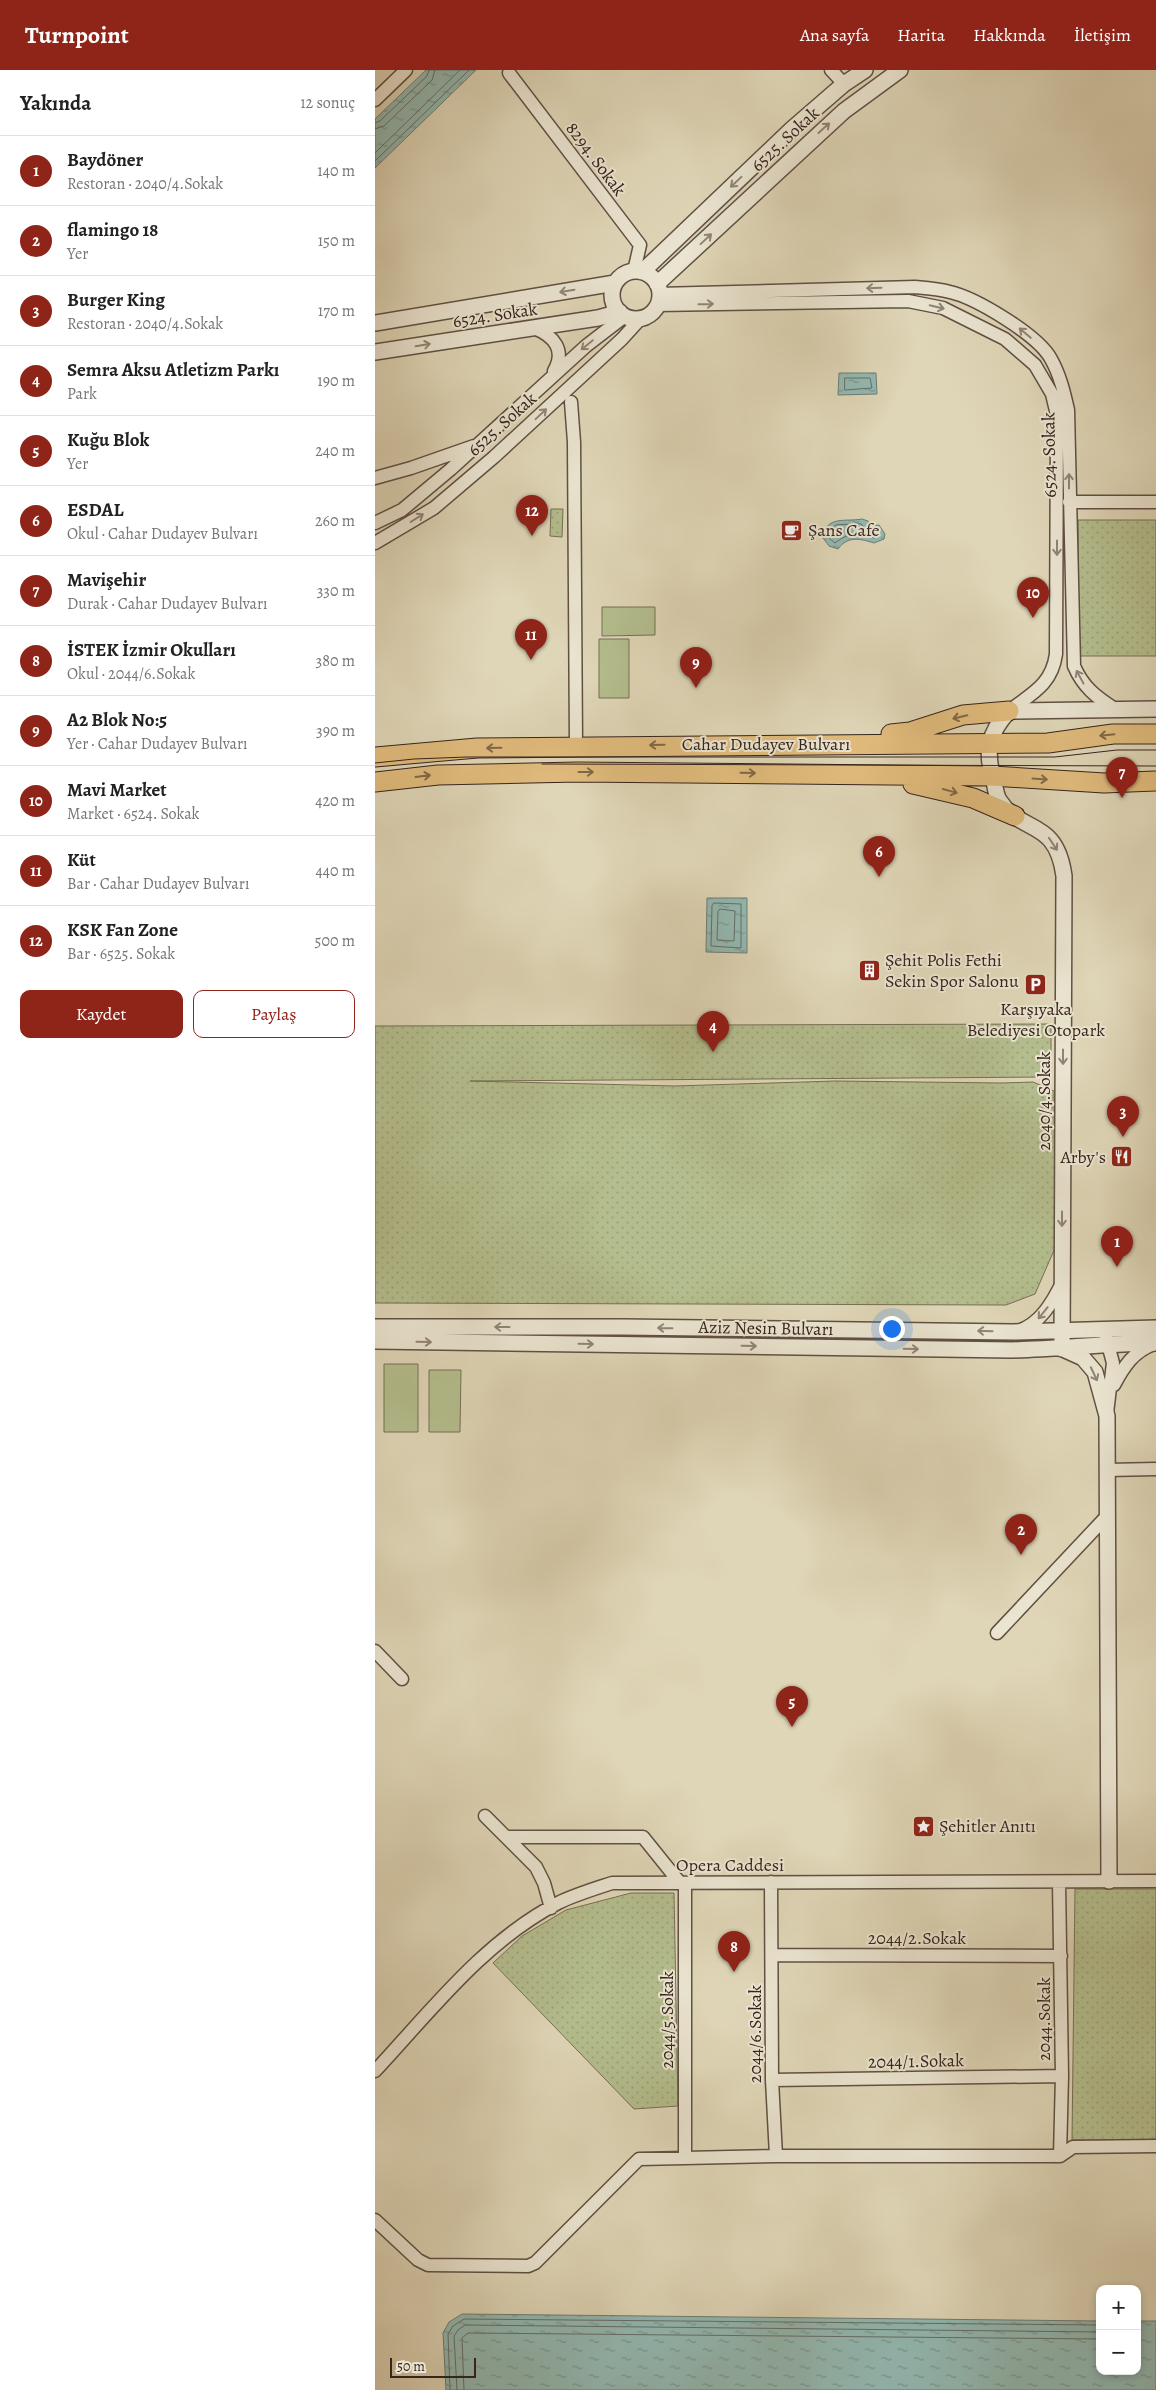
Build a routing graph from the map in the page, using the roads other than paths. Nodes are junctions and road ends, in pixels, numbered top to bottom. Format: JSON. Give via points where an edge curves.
{"nodes":[{"id":1,"x":406,"y":70,"type":"edge"},
{"id":2,"x":831,"y":70,"type":"edge"},
{"id":3,"x":865,"y":70,"type":"edge"},
{"id":4,"x":900,"y":70,"type":"edge"},
{"id":5,"x":509,"y":73,"type":"dead end"},
{"id":6,"x":844,"y":84,"type":"junction"},
{"id":7,"x":375,"y":100,"type":"edge"},
{"id":8,"x":638,"y":272,"type":"junction"},
{"id":9,"x":615,"y":283,"type":"junction"},
{"id":10,"x":658,"y":295,"type":"junction"},
{"id":11,"x":623,"y":314,"type":"junction"},
{"id":12,"x":642,"y":318,"type":"junction"},
{"id":13,"x":375,"y":323,"type":"edge"},
{"id":14,"x":534,"y":328,"type":"junction"},
{"id":15,"x":375,"y":352,"type":"edge"},
{"id":16,"x":545,"y":383,"type":"junction"},
{"id":17,"x":571,"y":402,"type":"dead end"},
{"id":18,"x":478,"y":444,"type":"junction"},
{"id":19,"x":375,"y":478,"type":"edge"},
{"id":20,"x":1069,"y":502,"type":"junction"},
{"id":21,"x":1156,"y":502,"type":"edge"},
{"id":22,"x":375,"y":522,"type":"edge"},
{"id":23,"x":375,"y":542,"type":"edge"},
{"id":24,"x":1156,"y":708,"type":"edge"},
{"id":25,"x":1115,"y":709,"type":"junction"},
{"id":26,"x":1009,"y":711,"type":"junction"},
{"id":27,"x":1156,"y":734,"type":"edge"},
{"id":28,"x":989,"y":743,"type":"junction"},
{"id":29,"x":811,"y":744,"type":"junction"},
{"id":30,"x":576,"y":746,"type":"junction"},
{"id":31,"x":375,"y":757,"type":"edge"},
{"id":32,"x":850,"y":774,"type":"junction"},
{"id":33,"x":992,"y":776,"type":"junction"},
{"id":34,"x":1156,"y":781,"type":"edge"},
{"id":35,"x":375,"y":782,"type":"edge"},
{"id":36,"x":1015,"y":816,"type":"junction"},
{"id":37,"x":1061,"y":1283,"type":"junction"},
{"id":38,"x":375,"y":1327,"type":"edge"},
{"id":39,"x":1104,"y":1328,"type":"junction"},
{"id":40,"x":1156,"y":1328,"type":"edge"},
{"id":41,"x":1062,"y":1330,"type":"junction"},
{"id":42,"x":1013,"y":1332,"type":"junction"},
{"id":43,"x":375,"y":1341,"type":"edge"},
{"id":44,"x":1108,"y":1343,"type":"junction"},
{"id":45,"x":1156,"y":1343,"type":"edge"},
{"id":46,"x":1062,"y":1349,"type":"junction"},
{"id":47,"x":1111,"y":1392,"type":"junction"},
{"id":48,"x":1107,"y":1416,"type":"junction"},
{"id":49,"x":1156,"y":1469,"type":"edge"},
{"id":50,"x":1107,"y":1470,"type":"junction"},
{"id":51,"x":1107,"y":1516,"type":"junction"},
{"id":52,"x":997,"y":1633,"type":"dead end"},
{"id":53,"x":375,"y":1652,"type":"edge"},
{"id":54,"x":402,"y":1679,"type":"dead end"},
{"id":55,"x":485,"y":1816,"type":"dead end"},
{"id":56,"x":507,"y":1837,"type":"junction"},
{"id":57,"x":1109,"y":1881,"type":"junction"},
{"id":58,"x":1156,"y":1881,"type":"edge"},
{"id":59,"x":771,"y":1882,"type":"junction"},
{"id":60,"x":1059,"y":1882,"type":"junction"},
{"id":61,"x":683,"y":1883,"type":"junction"},
{"id":62,"x":551,"y":1908,"type":"junction"},
{"id":63,"x":773,"y":1955,"type":"junction"},
{"id":64,"x":1061,"y":1956,"type":"junction"},
{"id":65,"x":375,"y":2071,"type":"edge"},
{"id":66,"x":1061,"y":2076,"type":"junction"},
{"id":67,"x":772,"y":2080,"type":"junction"},
{"id":68,"x":1156,"y":2146,"type":"edge"},
{"id":69,"x":776,"y":2156,"type":"junction"},
{"id":70,"x":1060,"y":2156,"type":"junction"},
{"id":71,"x":685,"y":2157,"type":"junction"},
{"id":72,"x":375,"y":2220,"type":"edge"}],
"edges":[{"from":1,"to":7,"type":"street"},
{"from":2,"to":6,"type":"street"},
{"from":3,"to":6,"type":"street","name":"6525. Sokak"},
{"from":10,"to":4,"type":"street","name":"6525. Sokak","one_way":true,"via":[[844,111]]},
{"from":5,"to":8,"type":"street","name":"8294. Sokak","via":[[640,245]]},
{"from":6,"to":8,"type":"street","name":"6525. Sokak","one_way":true},
{"from":8,"to":9,"type":"street","via":[[623,275]]},
{"from":8,"to":10,"type":"street","via":[[653,279]]},
{"from":9,"to":11,"type":"street","via":[[612,298]]},
{"from":9,"to":13,"type":"street","name":"6524. Sokak","one_way":true},
{"from":10,"to":12,"type":"street","via":[[649,314]]},
{"from":20,"to":10,"type":"street","name":"6524. Sokak","one_way":true,"via":[[1069,410],[1062,382],[1051,357],[1004,317],[951,292],[915,287]]},
{"from":10,"to":26,"type":"street","name":"6524. Sokak","one_way":true,"via":[[908,301],[943,308],[996,334],[1035,366],[1052,394],[1057,415],[1056,654],[1049,678]]},
{"from":11,"to":12,"type":"street"},
{"from":11,"to":14,"type":"street","name":"6524. Sokak"},
{"from":11,"to":16,"type":"street","name":"6525. Sokak","one_way":true},
{"from":23,"to":12,"type":"street","name":"6525. Sokak","one_way":true,"via":[[434,508],[515,438]]},
{"from":15,"to":14,"type":"street","name":"6524. Sokak","one_way":true},
{"from":14,"to":16,"type":"street","via":[[551,338],[559,352],[559,361]]},
{"from":16,"to":18,"type":"street","name":"6525. Sokak"},
{"from":17,"to":30,"type":"street"},
{"from":18,"to":19,"type":"street"},
{"from":18,"to":22,"type":"street","name":"6525. Sokak","via":[[402,510]]},
{"from":20,"to":21,"type":"street"},
{"from":25,"to":20,"type":"street","name":"6524. Sokak","one_way":true,"via":[[1083,685],[1074,666]]},
{"from":24,"to":25,"type":"street"},
{"from":25,"to":26,"type":"street"},
{"from":26,"to":28,"type":"street","via":[[997,723]]},
{"from":26,"to":29,"type":"main road","one_way":true,"via":[[963,715],[910,732]]},
{"from":27,"to":28,"type":"main road","name":"Cahar Dudayev Bulvarı","one_way":true},
{"from":28,"to":29,"type":"main road","name":"Cahar Dudayev Bulvarı"},
{"from":28,"to":33,"type":"street","name":"2040/4.Sokak"},
{"from":29,"to":30,"type":"main road","name":"Cahar Dudayev Bulvarı","one_way":true},
{"from":30,"to":31,"type":"main road","name":"Cahar Dudayev Bulvarı","one_way":true,"via":[[477,748]]},
{"from":32,"to":33,"type":"main road","name":"Cahar Dudayev Bulvarı"},
{"from":35,"to":32,"type":"main road","name":"Cahar Dudayev Bulvarı","one_way":true,"via":[[438,775]]},
{"from":32,"to":36,"type":"main road","one_way":true,"via":[[931,786],[973,798]]},
{"from":33,"to":34,"type":"main road","name":"Cahar Dudayev Bulvarı","one_way":true,"via":[[1104,783]]},
{"from":33,"to":36,"type":"street","name":"2040/4.Sokak","via":[[999,800]]},
{"from":36,"to":37,"type":"street","name":"2040/4.Sokak","one_way":true,"via":[[1049,838],[1062,860],[1064,876]]},
{"from":37,"to":41,"type":"street","name":"2040/4.Sokak"},
{"from":37,"to":42,"type":"street","one_way":true,"via":[[1041,1316],[1027,1328]]},
{"from":42,"to":38,"type":"street","name":"Aziz Nesin Bulvarı","one_way":true},
{"from":39,"to":40,"type":"street","name":"Aziz Nesin Bulvarı"},
{"from":39,"to":41,"type":"street","name":"Aziz Nesin Bulvarı"},
{"from":39,"to":44,"type":"street"},
{"from":41,"to":42,"type":"street","name":"Aziz Nesin Bulvarı"},
{"from":41,"to":46,"type":"street","name":"2040/4.Sokak"},
{"from":43,"to":46,"type":"street","name":"Aziz Nesin Bulvarı","one_way":true},
{"from":44,"to":45,"type":"street","name":"Aziz Nesin Bulvarı"},
{"from":44,"to":46,"type":"street","name":"Aziz Nesin Bulvarı"},
{"from":44,"to":47,"type":"street","via":[[1113,1363]]},
{"from":45,"to":47,"type":"street","via":[[1131,1358]]},
{"from":46,"to":48,"type":"street","one_way":true,"via":[[1083,1358],[1095,1372]]},
{"from":47,"to":48,"type":"street"},
{"from":48,"to":50,"type":"street"},
{"from":49,"to":50,"type":"street"},
{"from":50,"to":51,"type":"street"},
{"from":51,"to":52,"type":"street"},
{"from":51,"to":57,"type":"street"},
{"from":53,"to":54,"type":"street"},
{"from":55,"to":56,"type":"street"},
{"from":56,"to":61,"type":"street","via":[[643,1837]]},
{"from":56,"to":62,"type":"street","via":[[536,1867]]},
{"from":57,"to":58,"type":"street","name":"Opera Caddesi"},
{"from":57,"to":60,"type":"street","name":"Opera Caddesi"},
{"from":59,"to":60,"type":"street","name":"Opera Caddesi"},
{"from":59,"to":61,"type":"street","name":"Opera Caddesi"},
{"from":59,"to":63,"type":"street","name":"2044/6.Sokak"},
{"from":60,"to":64,"type":"street","name":"2044.Sokak"},
{"from":61,"to":62,"type":"street","name":"Opera Caddesi","via":[[612,1883]]},
{"from":61,"to":71,"type":"street","name":"2044/5.Sokak"},
{"from":62,"to":65,"type":"street","name":"Opera Caddesi","via":[[507,1935],[477,1960]]},
{"from":63,"to":64,"type":"street","name":"2044/2.Sokak"},
{"from":63,"to":67,"type":"street","name":"2044/6.Sokak"},
{"from":64,"to":66,"type":"street","name":"2044.Sokak"},
{"from":66,"to":67,"type":"street","name":"2044/1.Sokak"},
{"from":66,"to":70,"type":"street","name":"2044.Sokak"},
{"from":67,"to":69,"type":"street","name":"2044/6.Sokak"},
{"from":68,"to":70,"type":"street","via":[[1073,2147]]},
{"from":69,"to":70,"type":"street"},
{"from":69,"to":71,"type":"street"},
{"from":71,"to":72,"type":"street","via":[[644,2158],[635,2162],[535,2263],[528,2266],[428,2265],[418,2260]]}]}
